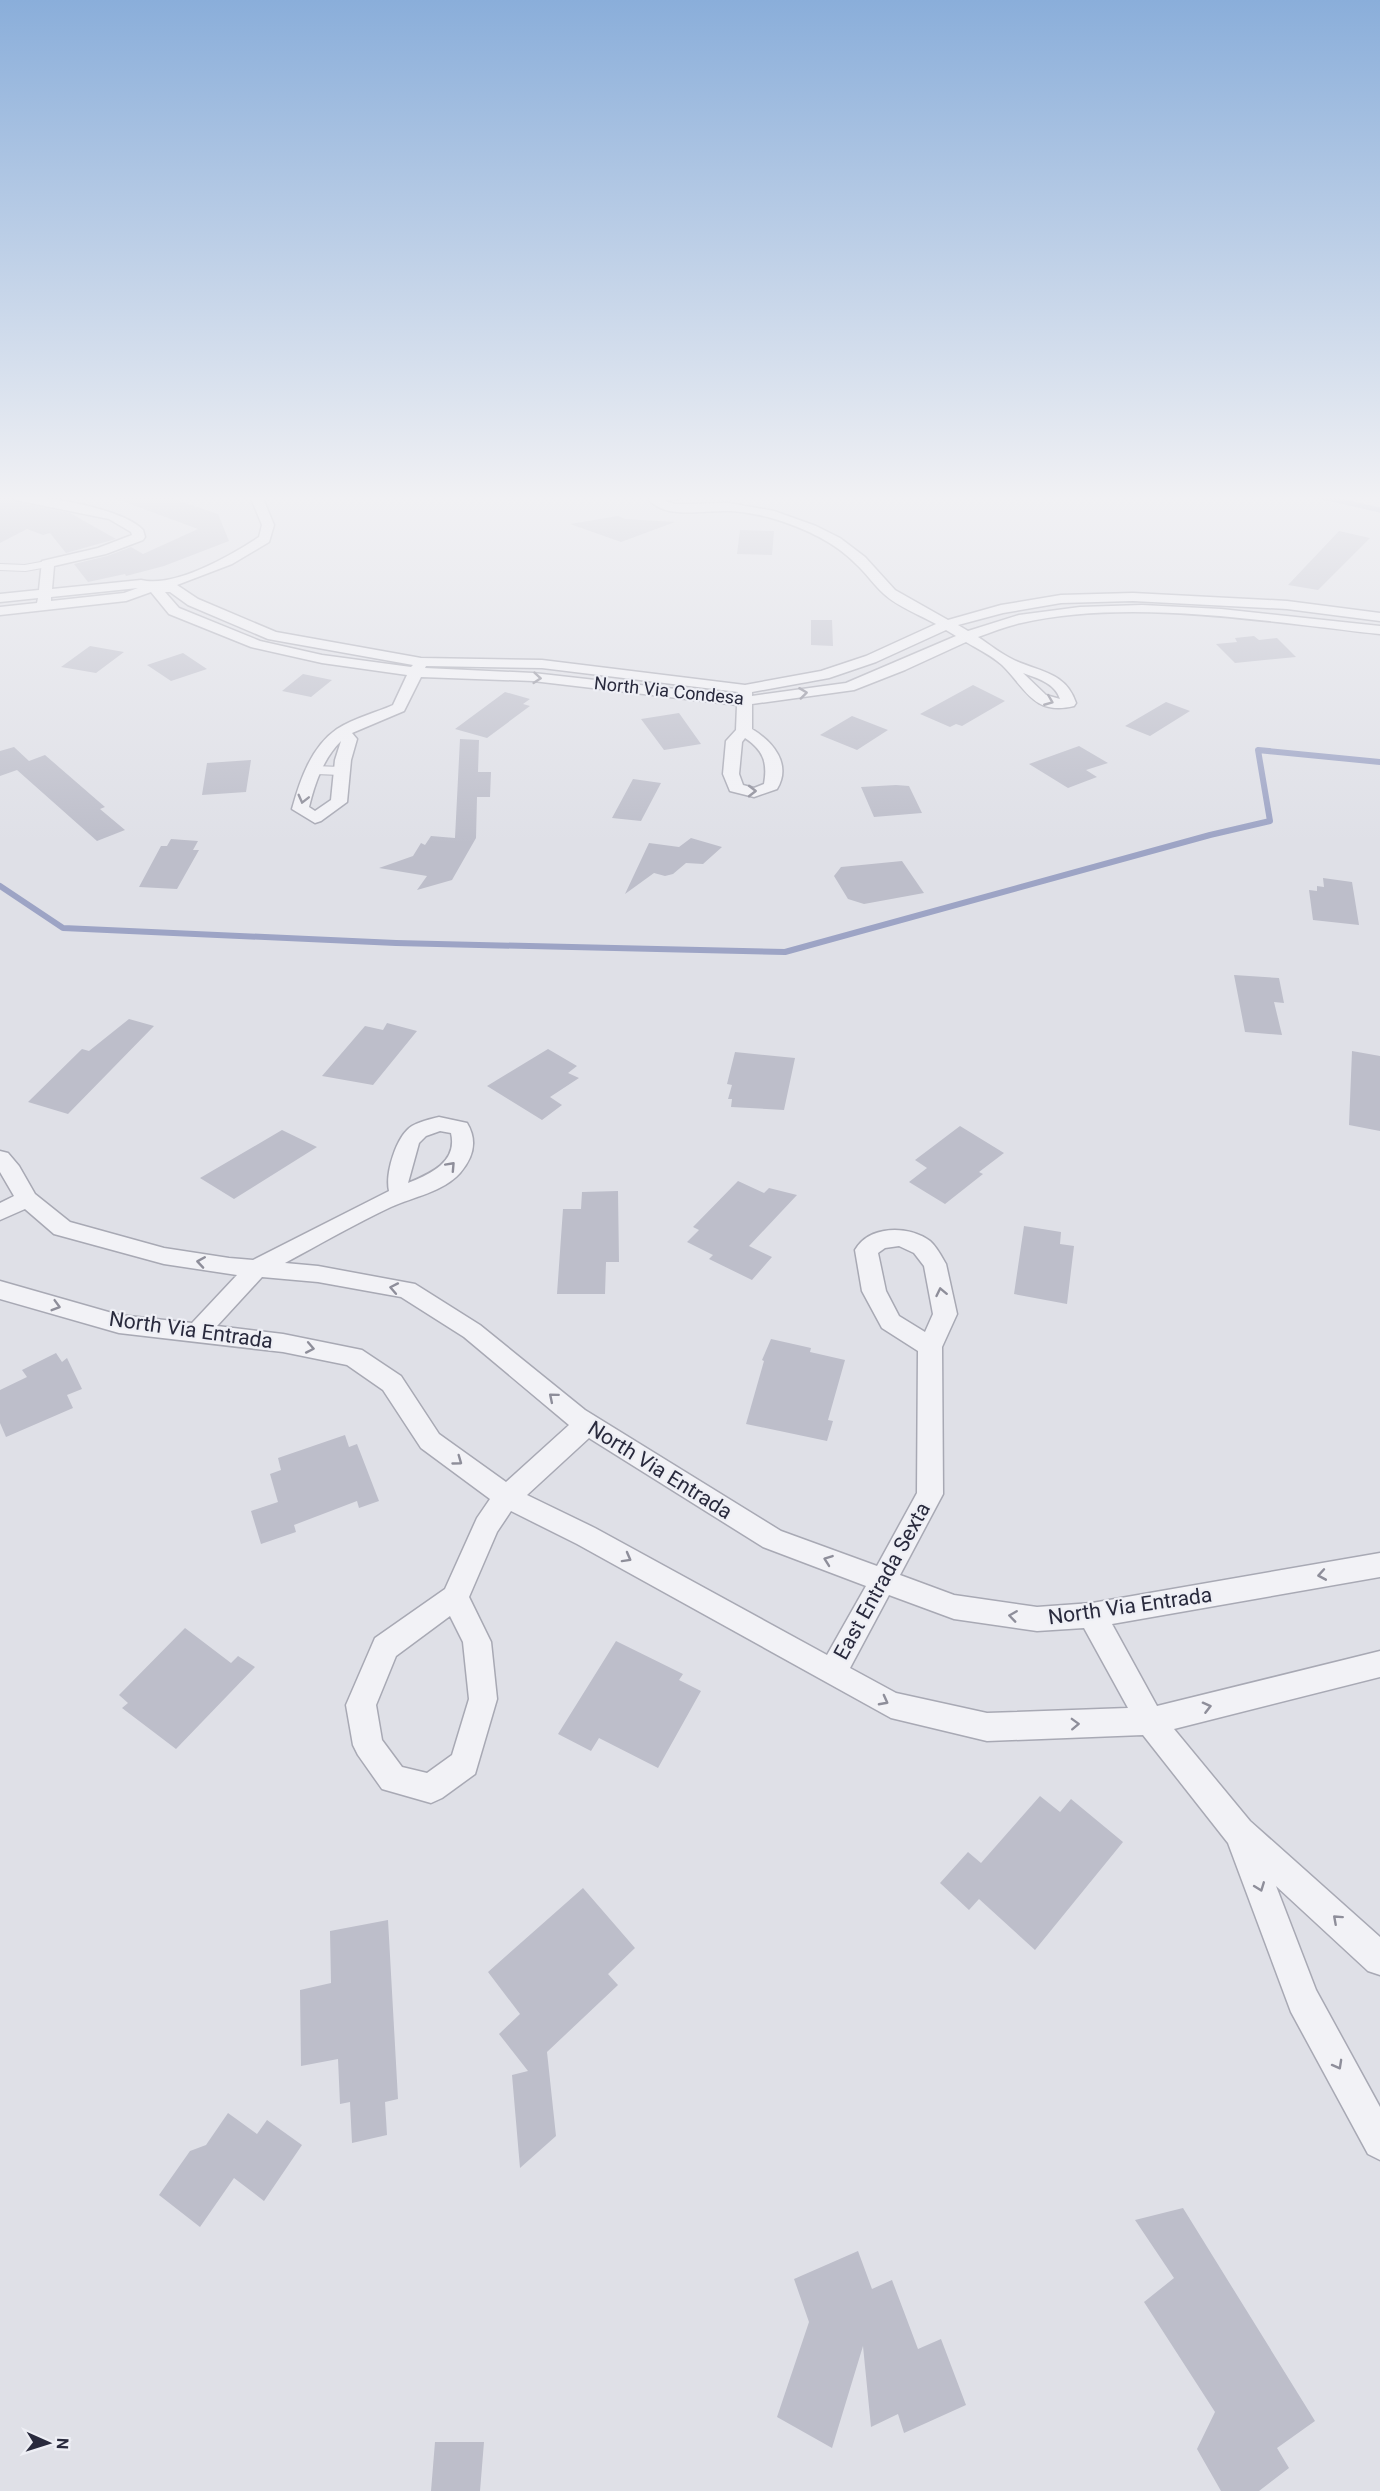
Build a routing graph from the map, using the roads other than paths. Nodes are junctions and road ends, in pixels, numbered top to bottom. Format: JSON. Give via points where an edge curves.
{"nodes":[{"id":1,"x":217,"y":612,"type":"edge"},
{"id":2,"x":923,"y":612,"type":"edge"},
{"id":3,"x":990,"y":612,"type":"edge"},
{"id":4,"x":1070,"y":612,"type":"edge"},
{"id":5,"x":1206,"y":612,"type":"edge"},
{"id":6,"x":1345,"y":612,"type":"edge"},
{"id":7,"x":1380,"y":616,"type":"edge"},
{"id":8,"x":945,"y":625,"type":"junction"},
{"id":9,"x":1380,"y":630,"type":"edge"},
{"id":10,"x":967,"y":636,"type":"junction"},
{"id":11,"x":1007,"y":662,"type":"dead end"},
{"id":12,"x":418,"y":667,"type":"junction"},
{"id":13,"x":745,"y":695,"type":"junction"},
{"id":14,"x":744,"y":731,"type":"dead end"},
{"id":15,"x":343,"y":732,"type":"junction"},
{"id":16,"x":314,"y":770,"type":"junction"},
{"id":17,"x":342,"y":771,"type":"junction"},
{"id":18,"x":0,"y":1158,"type":"edge"},
{"id":19,"x":401,"y":1196,"type":"dead end"},
{"id":20,"x":27,"y":1199,"type":"junction"},
{"id":21,"x":0,"y":1212,"type":"edge"},
{"id":22,"x":258,"y":1267,"type":"junction"},
{"id":23,"x":0,"y":1290,"type":"edge"},
{"id":24,"x":197,"y":1332,"type":"junction"},
{"id":25,"x":930,"y":1347,"type":"junction"},
{"id":26,"x":586,"y":1424,"type":"junction"},
{"id":27,"x":507,"y":1497,"type":"junction"},
{"id":28,"x":1380,"y":1565,"type":"edge"},
{"id":29,"x":883,"y":1580,"type":"junction"},
{"id":30,"x":455,"y":1597,"type":"junction"},
{"id":31,"x":1092,"y":1615,"type":"junction"},
{"id":32,"x":1380,"y":1664,"type":"edge"},
{"id":33,"x":833,"y":1672,"type":"junction"},
{"id":34,"x":1150,"y":1721,"type":"junction"},
{"id":35,"x":1239,"y":1832,"type":"junction"},
{"id":36,"x":1380,"y":1959,"type":"edge"},
{"id":37,"x":1380,"y":2142,"type":"edge"}],
"edges":[{"from":1,"to":12,"type":"street","name":"North Via Condesa","via":[[273,636]]},
{"from":2,"to":8,"type":"street"},
{"from":3,"to":8,"type":"street","name":"North Via Condesa"},
{"from":4,"to":10,"type":"street","name":"North Via Condesa","via":[[1019,619]]},
{"from":5,"to":9,"type":"street","name":"North Via Condesa"},
{"from":6,"to":7,"type":"street","name":"North Via Condesa"},
{"from":8,"to":10,"type":"street"},
{"from":8,"to":13,"type":"street","name":"North Via Condesa","via":[[871,659]]},
{"from":10,"to":11,"type":"street"},
{"from":13,"to":10,"type":"street","name":"North Via Condesa","one_way":true,"via":[[849,687]]},
{"from":12,"to":13,"type":"street","name":"North Via Condesa"},
{"from":12,"to":15,"type":"street","via":[[399,708]]},
{"from":13,"to":14,"type":"street"},
{"from":15,"to":16,"type":"street","via":[[326,746]]},
{"from":15,"to":17,"type":"street","via":[[349,739]]},
{"from":16,"to":17,"type":"lane"},
{"from":16,"to":17,"type":"street","one_way":true,"via":[[300,809],[315,818],[339,802]]},
{"from":18,"to":20,"type":"street","name":"North Via Entrada"},
{"from":19,"to":22,"type":"street"},
{"from":20,"to":21,"type":"street"},
{"from":22,"to":20,"type":"street","name":"North Via Entrada","one_way":true,"via":[[164,1256],[62,1228]]},
{"from":22,"to":24,"type":"street"},
{"from":26,"to":22,"type":"street","name":"North Via Entrada","one_way":true,"via":[[472,1331],[407,1290]]},
{"from":23,"to":24,"type":"street","name":"North Via Entrada","one_way":true,"via":[[119,1324]]},
{"from":24,"to":27,"type":"street","name":"North Via Entrada","one_way":true,"via":[[353,1357],[392,1383],[430,1441]]},
{"from":25,"to":25,"type":"street","name":"East Entrada Sexta","one_way":true,"via":[[945,1314],[935,1264],[922,1247],[901,1238],[879,1239],[866,1250],[874,1291],[890,1322]]},
{"from":25,"to":29,"type":"street","name":"East Entrada Sexta","via":[[930,1494]]},
{"from":26,"to":27,"type":"street"},
{"from":29,"to":26,"type":"street","name":"North Via Entrada","one_way":true,"via":[[772,1539]]},
{"from":27,"to":30,"type":"street","via":[[486,1526]]},
{"from":27,"to":33,"type":"street","name":"North Via Entrada","one_way":true,"via":[[586,1536]]},
{"from":28,"to":31,"type":"street","name":"North Via Entrada","one_way":true},
{"from":31,"to":29,"type":"street","name":"North Via Entrada","one_way":true,"via":[[1037,1619],[954,1607]]},
{"from":29,"to":33,"type":"street","name":"East Entrada Sexta"},
{"from":30,"to":30,"type":"street","via":[[386,1647],[361,1706],[368,1745],[393,1779],[431,1788],[464,1764],[483,1699],[477,1642]]},
{"from":31,"to":34,"type":"street"},
{"from":34,"to":32,"type":"street","name":"North Via Entrada","one_way":true},
{"from":33,"to":34,"type":"street","name":"North Via Entrada","one_way":true,"via":[[891,1705],[987,1727]]},
{"from":34,"to":35,"type":"street"},
{"from":36,"to":35,"type":"street","one_way":true},
{"from":35,"to":37,"type":"street","one_way":true,"via":[[1303,2000]]}]}
